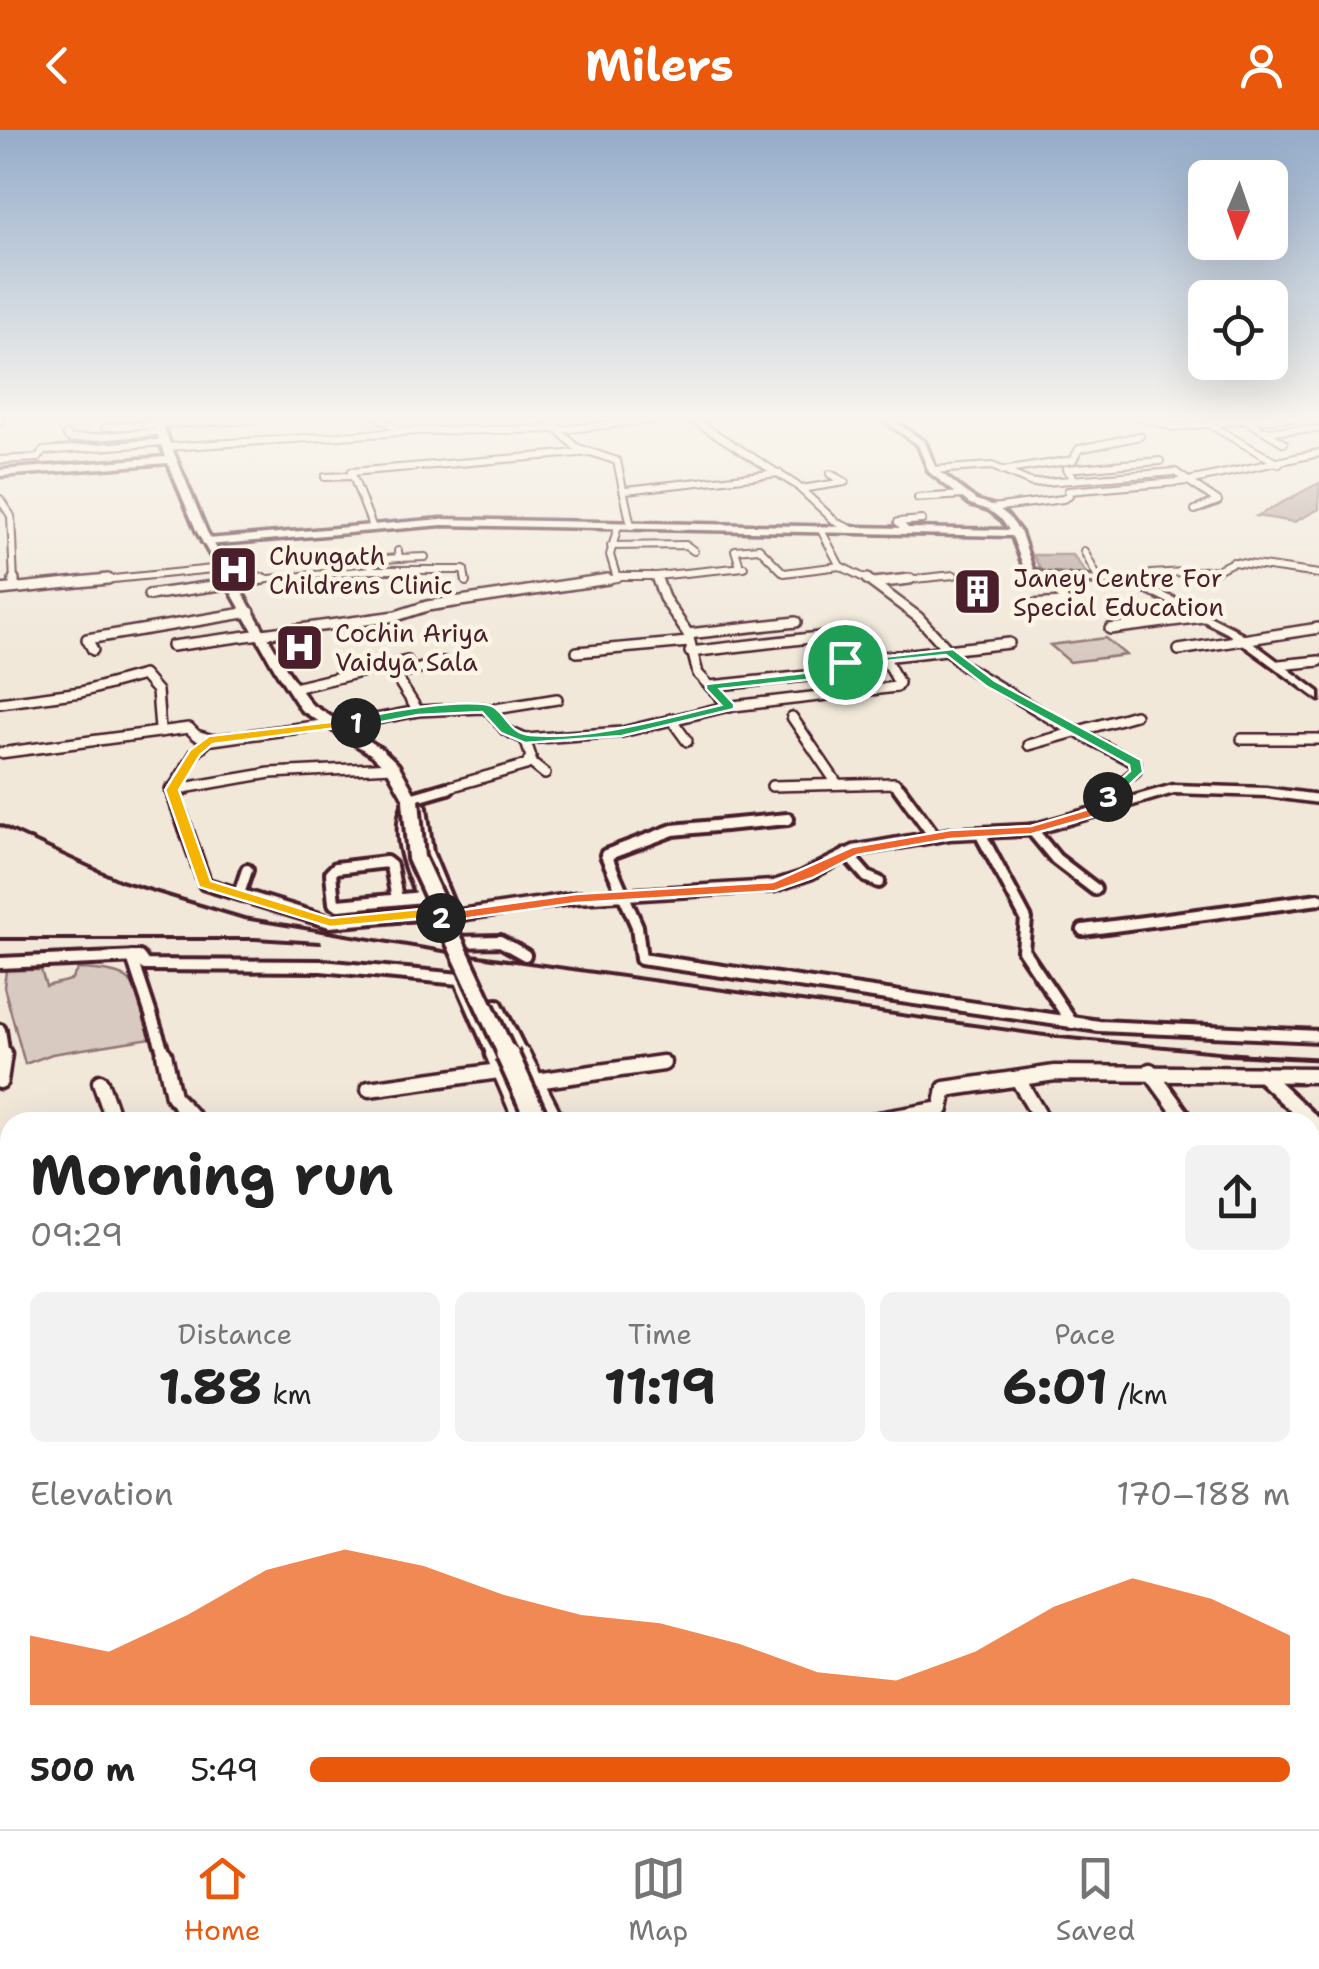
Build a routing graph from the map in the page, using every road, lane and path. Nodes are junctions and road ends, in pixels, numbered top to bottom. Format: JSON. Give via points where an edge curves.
{"nodes":[{"id":1,"x":188,"y":496,"type":"edge"},
{"id":2,"x":360,"y":496,"type":"edge"},
{"id":3,"x":627,"y":496,"type":"edge"},
{"id":4,"x":809,"y":496,"type":"edge"},
{"id":5,"x":957,"y":496,"type":"edge"},
{"id":6,"x":964,"y":496,"type":"edge"},
{"id":7,"x":1068,"y":496,"type":"edge"},
{"id":8,"x":1211,"y":496,"type":"edge"},
{"id":9,"x":918,"y":498,"type":"dead end"},
{"id":10,"x":0,"y":500,"type":"edge"},
{"id":11,"x":992,"y":508,"type":"junction"},
{"id":12,"x":4,"y":509,"type":"edge"},
{"id":13,"x":1195,"y":510,"type":"dead end"},
{"id":14,"x":12,"y":517,"type":"junction"},
{"id":15,"x":0,"y":519,"type":"edge"},
{"id":16,"x":922,"y":520,"type":"dead end"},
{"id":17,"x":618,"y":526,"type":"junction"},
{"id":18,"x":631,"y":526,"type":"junction"},
{"id":19,"x":373,"y":528,"type":"junction"},
{"id":20,"x":821,"y":530,"type":"junction"},
{"id":21,"x":856,"y":530,"type":"junction"},
{"id":22,"x":906,"y":530,"type":"junction"},
{"id":23,"x":1016,"y":533,"type":"junction"},
{"id":24,"x":14,"y":536,"type":"junction"},
{"id":25,"x":0,"y":538,"type":"edge"},
{"id":26,"x":207,"y":542,"type":"junction"},
{"id":27,"x":611,"y":546,"type":"junction"},
{"id":28,"x":694,"y":551,"type":"dead end"},
{"id":29,"x":1084,"y":551,"type":"dead end"},
{"id":30,"x":425,"y":557,"type":"dead end"},
{"id":31,"x":840,"y":566,"type":"junction"},
{"id":32,"x":222,"y":568,"type":"junction"},
{"id":33,"x":371,"y":570,"type":"junction"},
{"id":34,"x":1319,"y":574,"type":"edge"},
{"id":35,"x":954,"y":575,"type":"dead end"},
{"id":36,"x":619,"y":576,"type":"junction"},
{"id":37,"x":656,"y":576,"type":"junction"},
{"id":38,"x":1064,"y":578,"type":"junction"},
{"id":39,"x":1099,"y":580,"type":"junction"},
{"id":40,"x":232,"y":582,"type":"junction"},
{"id":41,"x":466,"y":583,"type":"dead end"},
{"id":42,"x":873,"y":583,"type":"junction"},
{"id":43,"x":14,"y":588,"type":"junction"},
{"id":44,"x":0,"y":590,"type":"edge"},
{"id":45,"x":1155,"y":592,"type":"junction"},
{"id":46,"x":149,"y":595,"type":"dead end"},
{"id":47,"x":1029,"y":604,"type":"dead end"},
{"id":48,"x":250,"y":612,"type":"junction"},
{"id":49,"x":1203,"y":616,"type":"junction"},
{"id":50,"x":796,"y":622,"type":"dead end"},
{"id":51,"x":94,"y":627,"type":"dead end"},
{"id":52,"x":1319,"y":628,"type":"edge"},
{"id":53,"x":1110,"y":629,"type":"dead end"},
{"id":54,"x":262,"y":634,"type":"junction"},
{"id":55,"x":99,"y":636,"type":"junction"},
{"id":56,"x":819,"y":637,"type":"dead end"},
{"id":57,"x":1243,"y":640,"type":"junction"},
{"id":58,"x":689,"y":642,"type":"junction"},
{"id":59,"x":1009,"y":642,"type":"dead end"},
{"id":60,"x":172,"y":646,"type":"dead end"},
{"id":61,"x":94,"y":650,"type":"dead end"},
{"id":62,"x":1179,"y":650,"type":"dead end"},
{"id":63,"x":577,"y":652,"type":"dead end"},
{"id":64,"x":949,"y":652,"type":"junction"},
{"id":65,"x":882,"y":658,"type":"junction"},
{"id":66,"x":442,"y":662,"type":"dead end"},
{"id":67,"x":1319,"y":662,"type":"edge"},
{"id":68,"x":1279,"y":665,"type":"junction"},
{"id":69,"x":412,"y":671,"type":"junction"},
{"id":70,"x":710,"y":686,"type":"junction"},
{"id":71,"x":294,"y":688,"type":"junction"},
{"id":72,"x":1319,"y":697,"type":"edge"},
{"id":73,"x":557,"y":699,"type":"dead end"},
{"id":74,"x":0,"y":703,"type":"edge"},
{"id":75,"x":730,"y":707,"type":"junction"},
{"id":76,"x":489,"y":710,"type":"junction"},
{"id":77,"x":418,"y":711,"type":"junction"},
{"id":78,"x":1135,"y":715,"type":"dead end"},
{"id":79,"x":792,"y":716,"type":"dead end"},
{"id":80,"x":671,"y":719,"type":"junction"},
{"id":81,"x":332,"y":725,"type":"junction"},
{"id":82,"x":160,"y":730,"type":"junction"},
{"id":83,"x":1074,"y":731,"type":"junction"},
{"id":84,"x":525,"y":739,"type":"junction"},
{"id":85,"x":1319,"y":739,"type":"edge"},
{"id":86,"x":209,"y":740,"type":"junction"},
{"id":87,"x":1242,"y":740,"type":"dead end"},
{"id":88,"x":687,"y":741,"type":"dead end"},
{"id":89,"x":1029,"y":745,"type":"dead end"},
{"id":90,"x":0,"y":752,"type":"edge"},
{"id":91,"x":530,"y":762,"type":"junction"},
{"id":92,"x":393,"y":767,"type":"junction"},
{"id":93,"x":545,"y":774,"type":"dead end"},
{"id":94,"x":836,"y":782,"type":"junction"},
{"id":95,"x":772,"y":786,"type":"dead end"},
{"id":96,"x":172,"y":790,"type":"junction"},
{"id":97,"x":411,"y":799,"type":"junction"},
{"id":98,"x":1319,"y":799,"type":"edge"},
{"id":99,"x":1105,"y":809,"type":"junction"},
{"id":100,"x":788,"y":819,"type":"dead end"},
{"id":101,"x":1032,"y":830,"type":"junction"},
{"id":102,"x":980,"y":835,"type":"junction"},
{"id":103,"x":934,"y":836,"type":"junction"},
{"id":104,"x":847,"y":854,"type":"junction"},
{"id":105,"x":247,"y":870,"type":"dead end"},
{"id":106,"x":879,"y":882,"type":"dead end"},
{"id":107,"x":1095,"y":889,"type":"dead end"},
{"id":108,"x":239,"y":894,"type":"junction"},
{"id":109,"x":625,"y":896,"type":"junction"},
{"id":110,"x":423,"y":897,"type":"junction"},
{"id":111,"x":1319,"y":899,"type":"edge"},
{"id":112,"x":397,"y":900,"type":"junction"},
{"id":113,"x":431,"y":916,"type":"junction"},
{"id":114,"x":453,"y":916,"type":"junction"},
{"id":115,"x":1083,"y":930,"type":"dead end"},
{"id":116,"x":454,"y":942,"type":"junction"},
{"id":117,"x":525,"y":955,"type":"dead end"},
{"id":118,"x":132,"y":957,"type":"junction"},
{"id":119,"x":0,"y":962,"type":"edge"},
{"id":120,"x":473,"y":1010,"type":"junction"},
{"id":121,"x":1072,"y":1023,"type":"junction"},
{"id":122,"x":0,"y":1030,"type":"edge"},
{"id":123,"x":1319,"y":1036,"type":"edge"},
{"id":124,"x":1,"y":1047,"type":"edge"},
{"id":125,"x":662,"y":1063,"type":"dead end"},
{"id":126,"x":499,"y":1071,"type":"junction"},
{"id":127,"x":1150,"y":1071,"type":"junction"},
{"id":128,"x":1261,"y":1074,"type":"junction"},
{"id":129,"x":1319,"y":1076,"type":"edge"},
{"id":130,"x":0,"y":1080,"type":"edge"},
{"id":131,"x":536,"y":1081,"type":"junction"},
{"id":132,"x":1019,"y":1081,"type":"junction"},
{"id":133,"x":100,"y":1082,"type":"dead end"},
{"id":134,"x":369,"y":1090,"type":"dead end"},
{"id":135,"x":110,"y":1112,"type":"edge"},
{"id":136,"x":188,"y":1112,"type":"edge"},
{"id":137,"x":517,"y":1112,"type":"edge"},
{"id":138,"x":533,"y":1112,"type":"edge"},
{"id":139,"x":552,"y":1112,"type":"edge"},
{"id":140,"x":924,"y":1112,"type":"edge"},
{"id":141,"x":1037,"y":1112,"type":"edge"},
{"id":142,"x":1180,"y":1112,"type":"edge"},
{"id":143,"x":1302,"y":1112,"type":"edge"}],
"edges":[{"from":1,"to":26,"type":"main road"},
{"from":2,"to":19,"type":"street"},
{"from":3,"to":18,"type":"street"},
{"from":4,"to":21,"type":"street","via":[[838,526]]},
{"from":5,"to":9,"type":"street"},
{"from":6,"to":11,"type":"street"},
{"from":7,"to":11,"type":"street"},
{"from":8,"to":13,"type":"street","via":[[1218,501]]},
{"from":10,"to":12,"type":"street"},
{"from":11,"to":23,"type":"street"},
{"from":12,"to":14,"type":"street"},
{"from":14,"to":15,"type":"street"},
{"from":14,"to":24,"type":"street"},
{"from":16,"to":22,"type":"street","via":[[898,522]]},
{"from":17,"to":18,"type":"street"},
{"from":17,"to":19,"type":"street","via":[[442,522]]},
{"from":17,"to":27,"type":"street"},
{"from":18,"to":20,"type":"street"},
{"from":19,"to":26,"type":"street"},
{"from":20,"to":21,"type":"street"},
{"from":20,"to":31,"type":"street"},
{"from":21,"to":22,"type":"street"},
{"from":22,"to":23,"type":"street"},
{"from":23,"to":38,"type":"street","via":[[1028,570]]},
{"from":24,"to":25,"type":"street"},
{"from":24,"to":43,"type":"street"},
{"from":26,"to":32,"type":"main road"},
{"from":27,"to":28,"type":"street","via":[[686,545]]},
{"from":27,"to":36,"type":"street"},
{"from":29,"to":39,"type":"street"},
{"from":30,"to":33,"type":"street","via":[[372,560]]},
{"from":31,"to":37,"type":"street","via":[[784,573],[759,548],[735,550],[741,565]]},
{"from":31,"to":42,"type":"street"},
{"from":32,"to":40,"type":"main road"},
{"from":32,"to":43,"type":"street"},
{"from":33,"to":40,"type":"street"},
{"from":33,"to":41,"type":"street","via":[[464,570]]},
{"from":34,"to":45,"type":"street","via":[[1233,562],[1217,570],[1151,574]]},
{"from":35,"to":42,"type":"street"},
{"from":36,"to":37,"type":"street"},
{"from":36,"to":54,"type":"street"},
{"from":37,"to":58,"type":"street"},
{"from":38,"to":39,"type":"street"},
{"from":38,"to":47,"type":"street","via":[[1064,604]]},
{"from":39,"to":45,"type":"street","via":[[1125,580]]},
{"from":40,"to":46,"type":"street"},
{"from":40,"to":48,"type":"main road"},
{"from":42,"to":64,"type":"street","via":[[918,617]]},
{"from":43,"to":44,"type":"street"},
{"from":45,"to":49,"type":"street"},
{"from":48,"to":54,"type":"main road"},
{"from":48,"to":55,"type":"street"},
{"from":49,"to":53,"type":"street"},
{"from":49,"to":57,"type":"street"},
{"from":50,"to":58,"type":"street"},
{"from":51,"to":55,"type":"street"},
{"from":52,"to":57,"type":"street"},
{"from":54,"to":60,"type":"street"},
{"from":54,"to":71,"type":"main road"},
{"from":55,"to":61,"type":"street","via":[[88,639]]},
{"from":56,"to":58,"type":"street"},
{"from":57,"to":62,"type":"street"},
{"from":57,"to":68,"type":"street"},
{"from":58,"to":63,"type":"street"},
{"from":58,"to":70,"type":"street","via":[[698,674]]},
{"from":59,"to":64,"type":"street"},
{"from":64,"to":65,"type":"street"},
{"from":64,"to":83,"type":"street"},
{"from":65,"to":70,"type":"street","via":[[845,662],[816,675]]},
{"from":65,"to":75,"type":"street","via":[[896,688]]},
{"from":66,"to":69,"type":"street"},
{"from":67,"to":68,"type":"street"},
{"from":68,"to":72,"type":"street"},
{"from":69,"to":71,"type":"street","via":[[407,661]]},
{"from":69,"to":77,"type":"street","via":[[395,674]]},
{"from":70,"to":75,"type":"street"},
{"from":71,"to":81,"type":"main road","via":[[306,707]]},
{"from":73,"to":76,"type":"street"},
{"from":74,"to":82,"type":"street","via":[[143,675],[157,691]]},
{"from":75,"to":80,"type":"street"},
{"from":76,"to":77,"type":"street"},
{"from":76,"to":84,"type":"street"},
{"from":77,"to":81,"type":"street"},
{"from":78,"to":83,"type":"street"},
{"from":79,"to":94,"type":"street"},
{"from":80,"to":84,"type":"street","via":[[622,732]]},
{"from":80,"to":88,"type":"street"},
{"from":81,"to":86,"type":"street"},
{"from":81,"to":92,"type":"main road"},
{"from":82,"to":86,"type":"street","via":[[189,728]]},
{"from":82,"to":90,"type":"street"},
{"from":83,"to":89,"type":"street"},
{"from":83,"to":99,"type":"street","via":[[1136,763],[1136,772],[1110,792]]},
{"from":84,"to":91,"type":"street"},
{"from":85,"to":87,"type":"street"},
{"from":86,"to":96,"type":"street"},
{"from":91,"to":93,"type":"street"},
{"from":91,"to":97,"type":"street"},
{"from":92,"to":96,"type":"street","via":[[270,773]]},
{"from":92,"to":97,"type":"main road"},
{"from":94,"to":95,"type":"street"},
{"from":94,"to":103,"type":"street","via":[[895,782]]},
{"from":96,"to":108,"type":"street","via":[[205,884]]},
{"from":97,"to":110,"type":"street","via":[[405,832]]},
{"from":97,"to":114,"type":"street","via":[[421,808],[427,853]]},
{"from":97,"to":116,"type":"main road","bridge":true,"via":[[416,858]]},
{"from":98,"to":99,"type":"main road","via":[[1174,789]]},
{"from":99,"to":101,"type":"main road"},
{"from":100,"to":109,"type":"street","via":[[673,830],[606,855]]},
{"from":101,"to":102,"type":"main road"},
{"from":101,"to":107,"type":"street"},
{"from":102,"to":103,"type":"main road"},
{"from":102,"to":121,"type":"street","via":[[1026,919],[1023,950]]},
{"from":103,"to":104,"type":"main road"},
{"from":104,"to":106,"type":"street"},
{"from":104,"to":109,"type":"main road","via":[[775,886]]},
{"from":105,"to":108,"type":"street"},
{"from":108,"to":113,"type":"street","via":[[330,922]]},
{"from":109,"to":114,"type":"main road"},
{"from":109,"to":121,"type":"street","via":[[638,926],[641,960]]},
{"from":110,"to":112,"type":"street"},
{"from":110,"to":113,"type":"street"},
{"from":111,"to":115,"type":"street"},
{"from":112,"to":112,"type":"street","via":[[334,903],[331,873],[386,862]]},
{"from":113,"to":114,"type":"street"},
{"from":116,"to":117,"type":"street","via":[[500,941]]},
{"from":116,"to":138,"type":"main road","bridge":true},
{"from":118,"to":119,"type":"street"},
{"from":118,"to":120,"type":"street","via":[[146,965],[321,966],[460,979]]},
{"from":118,"to":136,"type":"street","via":[[173,1096]]},
{"from":120,"to":126,"type":"street"},
{"from":120,"to":131,"type":"street","via":[[497,1005]]},
{"from":121,"to":123,"type":"street"},
{"from":122,"to":124,"type":"street"},
{"from":124,"to":130,"type":"street"},
{"from":125,"to":131,"type":"street"},
{"from":126,"to":134,"type":"street"},
{"from":126,"to":137,"type":"street"},
{"from":127,"to":128,"type":"street"},
{"from":127,"to":132,"type":"street","via":[[1056,1073]]},
{"from":127,"to":142,"type":"street"},
{"from":128,"to":129,"type":"street"},
{"from":128,"to":143,"type":"street"},
{"from":131,"to":139,"type":"street"},
{"from":132,"to":140,"type":"street","via":[[945,1090],[941,1109]]},
{"from":132,"to":141,"type":"street"},
{"from":133,"to":135,"type":"street"}]}
